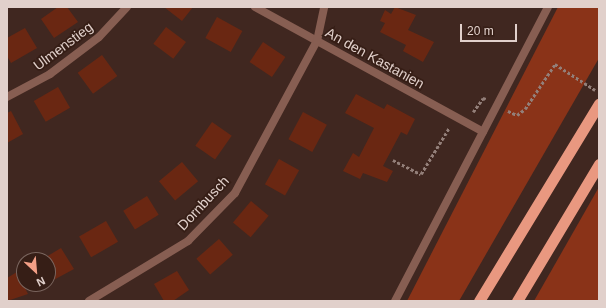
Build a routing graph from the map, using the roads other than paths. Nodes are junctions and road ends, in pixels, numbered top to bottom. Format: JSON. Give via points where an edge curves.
{"nodes":[{"id":1,"x":127,"y":7,"type":"edge"},
{"id":2,"x":255,"y":7,"type":"edge"},
{"id":3,"x":324,"y":7,"type":"edge"},
{"id":4,"x":548,"y":7,"type":"edge"},
{"id":5,"x":317,"y":41,"type":"junction"},
{"id":6,"x":7,"y":97,"type":"edge"},
{"id":7,"x":599,"y":104,"type":"edge"},
{"id":8,"x":483,"y":132,"type":"junction"},
{"id":9,"x":599,"y":164,"type":"edge"},
{"id":10,"x":89,"y":301,"type":"edge"},
{"id":11,"x":395,"y":301,"type":"edge"},
{"id":12,"x":479,"y":301,"type":"edge"},
{"id":13,"x":517,"y":301,"type":"edge"}],
"edges":[{"from":1,"to":6,"type":"street","name":"Ulmenstieg","via":[[99,37],[50,74]]},
{"from":2,"to":5,"type":"street","name":"An den Kastanien"},
{"from":3,"to":5,"type":"street","name":"Dornbusch"},
{"from":4,"to":8,"type":"street"},
{"from":5,"to":8,"type":"street","name":"An den Kastanien"},
{"from":5,"to":10,"type":"street","name":"Dornbusch","via":[[235,193],[188,240]]},
{"from":7,"to":12,"type":"highway"},
{"from":8,"to":11,"type":"street"},
{"from":9,"to":13,"type":"highway"}]}
